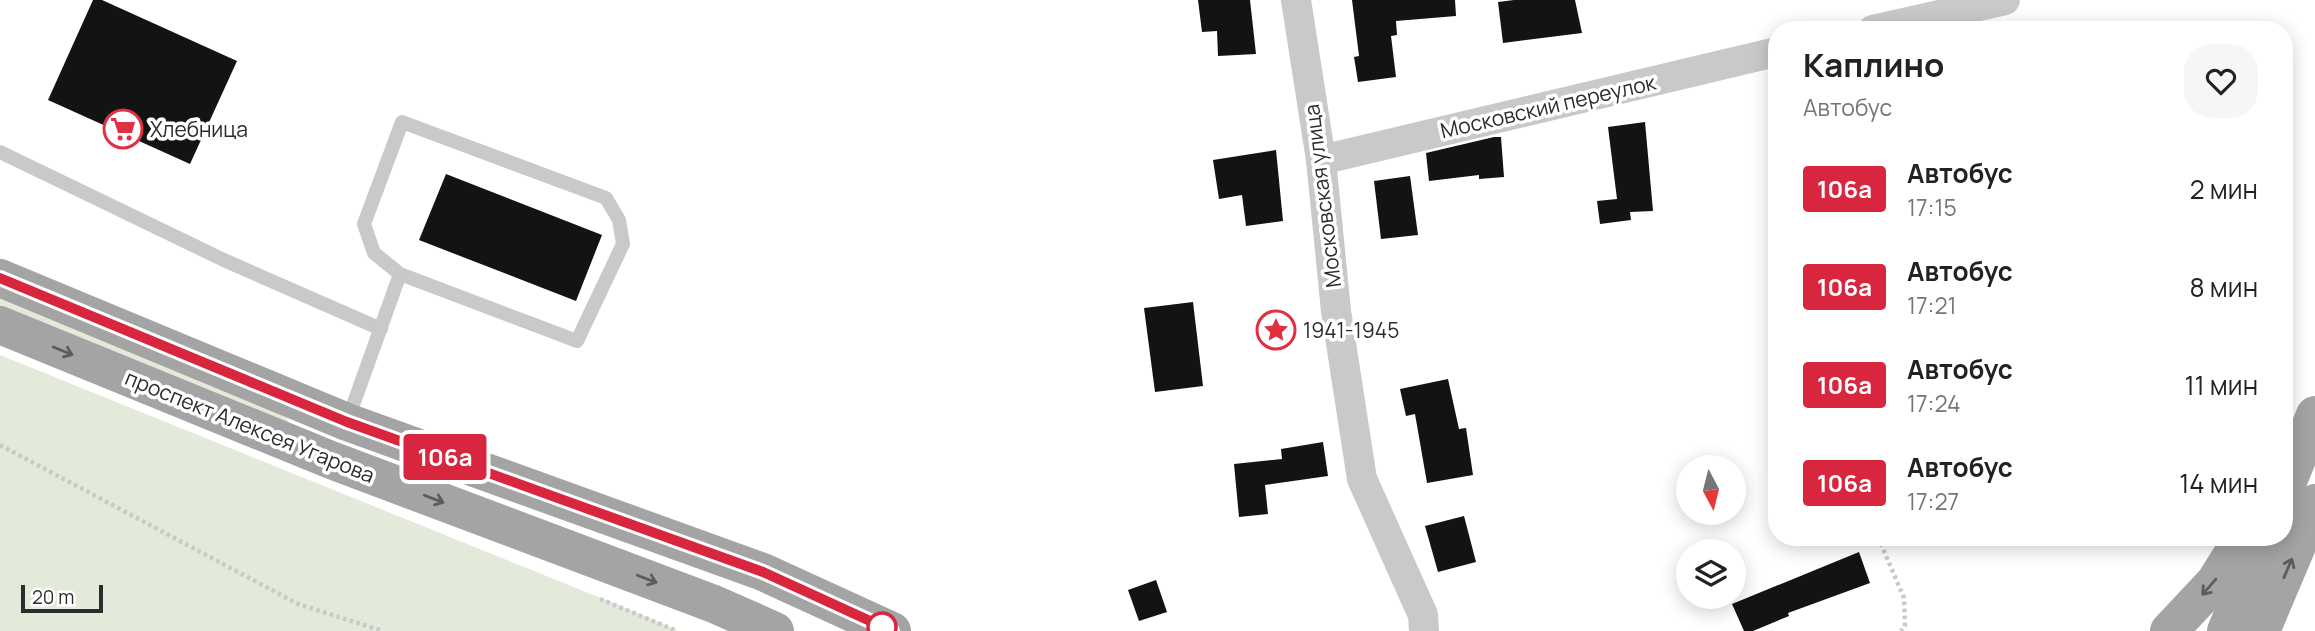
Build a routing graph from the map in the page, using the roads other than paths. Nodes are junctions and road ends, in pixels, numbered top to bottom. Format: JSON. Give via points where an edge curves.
{"nodes":[{"id":1,"x":1296,"y":0,"type":"edge"},
{"id":2,"x":2005,"y":0,"type":"edge"},
{"id":3,"x":1913,"y":21,"type":"edge"},
{"id":4,"x":1768,"y":54,"type":"edge"},
{"id":5,"x":0,"y":152,"type":"edge"},
{"id":6,"x":1321,"y":160,"type":"junction"},
{"id":7,"x":400,"y":274,"type":"junction"},
{"id":8,"x":0,"y":278,"type":"edge"},
{"id":9,"x":0,"y":325,"type":"edge"},
{"id":10,"x":381,"y":329,"type":"junction"},
{"id":11,"x":2315,"y":413,"type":"edge"},
{"id":12,"x":347,"y":422,"type":"junction"},
{"id":13,"x":2293,"y":452,"type":"edge"},
{"id":14,"x":331,"y":460,"type":"junction"},
{"id":15,"x":2293,"y":468,"type":"edge"},
{"id":16,"x":2315,"y":503,"type":"edge"},
{"id":17,"x":2237,"y":546,"type":"edge"},
{"id":18,"x":2261,"y":546,"type":"edge"},
{"id":19,"x":775,"y":631,"type":"edge"},
{"id":20,"x":892,"y":631,"type":"edge"},
{"id":21,"x":1423,"y":631,"type":"edge"},
{"id":22,"x":2169,"y":631,"type":"edge"},
{"id":23,"x":2226,"y":631,"type":"edge"},
{"id":24,"x":2261,"y":631,"type":"edge"}],
"edges":[{"from":1,"to":6,"type":"street","name":"Московская улица"},
{"from":2,"to":3,"type":"street"},
{"from":4,"to":6,"type":"street","name":"Московский переулок"},
{"from":5,"to":10,"type":"lane","via":[[226,261]]},
{"from":6,"to":21,"type":"street","name":"Московская улица","via":[[1336,312],[1362,479],[1423,615]]},
{"from":7,"to":7,"type":"lane","via":[[577,341],[623,244],[619,220],[606,198],[402,122],[364,224],[374,253]]},
{"from":7,"to":10,"type":"lane"},
{"from":8,"to":12,"type":"main road","name":"проспект Алексея Угарова"},
{"from":9,"to":14,"type":"main road","name":"проспект Алексея Угарова","one_way":true},
{"from":10,"to":12,"type":"lane"},
{"from":11,"to":13,"type":"main road"},
{"from":11,"to":15,"type":"main road"},
{"from":12,"to":14,"type":"main road"},
{"from":12,"to":20,"type":"main road","name":"проспект Алексея Угарова","via":[[763,572]]},
{"from":14,"to":19,"type":"main road","name":"проспект Алексея Угарова","one_way":true},
{"from":24,"to":16,"type":"main road","one_way":true},
{"from":17,"to":22,"type":"main road","one_way":true,"via":[[2215,582]]},
{"from":18,"to":23,"type":"main road"}]}
